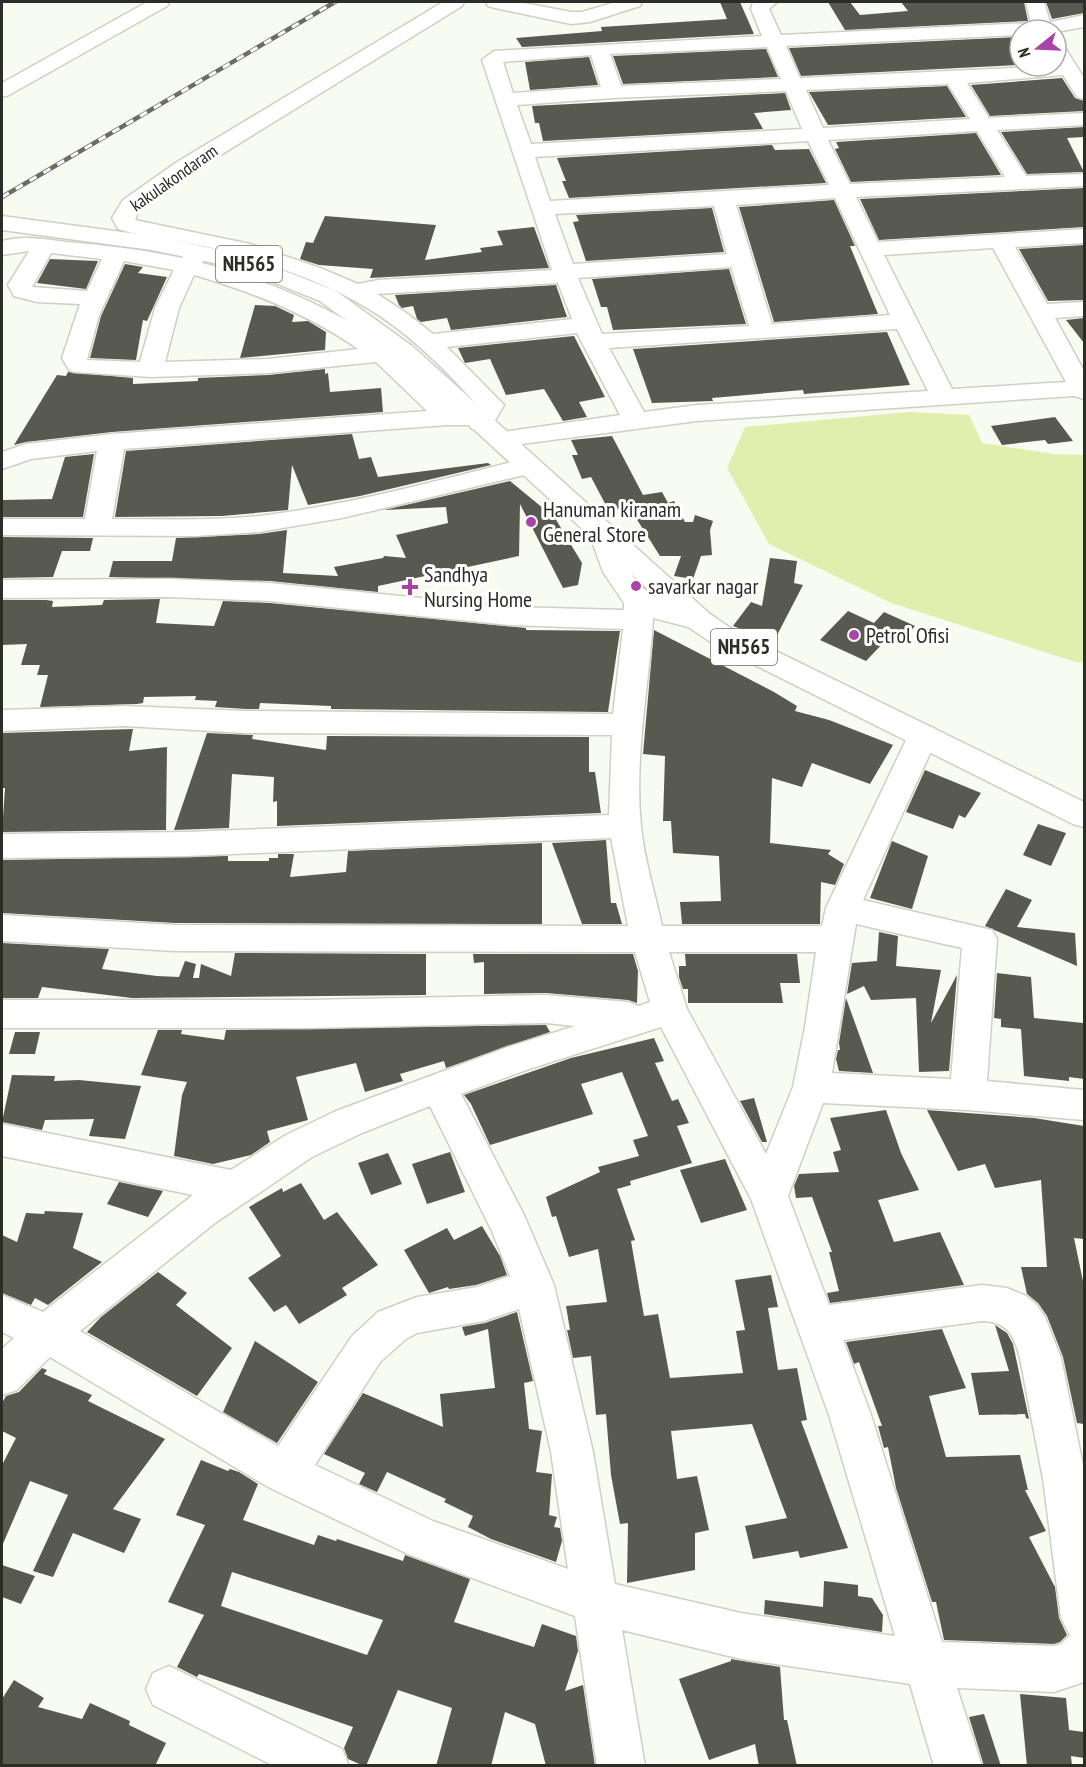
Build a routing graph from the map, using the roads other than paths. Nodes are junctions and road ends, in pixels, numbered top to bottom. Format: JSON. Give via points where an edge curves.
{"nodes":[{"id":1,"x":160,"y":2,"type":"edge"},
{"id":2,"x":455,"y":2,"type":"edge"},
{"id":3,"x":495,"y":2,"type":"edge"},
{"id":4,"x":633,"y":2,"type":"edge"},
{"id":5,"x":768,"y":2,"type":"edge"},
{"id":6,"x":1035,"y":2,"type":"edge"},
{"id":7,"x":1040,"y":18,"type":"edge"},
{"id":8,"x":1084,"y":21,"type":"edge"},
{"id":9,"x":1068,"y":25,"type":"edge"},
{"id":10,"x":1008,"y":30,"type":"edge"},
{"id":11,"x":772,"y":39,"type":"junction"},
{"id":12,"x":599,"y":49,"type":"junction"},
{"id":13,"x":1069,"y":69,"type":"joint"},
{"id":14,"x":954,"y":78,"type":"junction"},
{"id":15,"x":791,"y":84,"type":"junction"},
{"id":16,"x":2,"y":91,"type":"edge"},
{"id":17,"x":612,"y":92,"type":"junction"},
{"id":18,"x":1084,"y":93,"type":"edge"},
{"id":19,"x":506,"y":100,"type":"junction"},
{"id":20,"x":1084,"y":119,"type":"edge"},
{"id":21,"x":985,"y":126,"type":"junction"},
{"id":22,"x":815,"y":134,"type":"junction"},
{"id":23,"x":523,"y":151,"type":"junction"},
{"id":24,"x":1084,"y":180,"type":"edge"},
{"id":25,"x":1019,"y":182,"type":"junction"},
{"id":26,"x":844,"y":190,"type":"junction"},
{"id":27,"x":723,"y":199,"type":"junction"},
{"id":28,"x":542,"y":208,"type":"junction"},
{"id":29,"x":2,"y":223,"type":"edge"},
{"id":30,"x":1084,"y":236,"type":"edge"},
{"id":31,"x":1000,"y":241,"type":"junction"},
{"id":32,"x":43,"y":247,"type":"junction"},
{"id":33,"x":2,"y":248,"type":"edge"},
{"id":34,"x":870,"y":249,"type":"junction"},
{"id":35,"x":116,"y":253,"type":"junction"},
{"id":36,"x":192,"y":260,"type":"junction"},
{"id":37,"x":740,"y":260,"type":"junction"},
{"id":38,"x":565,"y":274,"type":"junction"},
{"id":39,"x":354,"y":292,"type":"junction"},
{"id":40,"x":95,"y":298,"type":"junction"},
{"id":41,"x":1084,"y":309,"type":"edge"},
{"id":42,"x":1041,"y":312,"type":"junction"},
{"id":43,"x":906,"y":321,"type":"junction"},
{"id":44,"x":763,"y":332,"type":"junction"},
{"id":45,"x":590,"y":333,"type":"junction"},
{"id":46,"x":426,"y":342,"type":"junction"},
{"id":47,"x":382,"y":354,"type":"junction"},
{"id":48,"x":151,"y":370,"type":"junction"},
{"id":49,"x":1084,"y":389,"type":"edge"},
{"id":50,"x":944,"y":396,"type":"junction"},
{"id":51,"x":471,"y":420,"type":"junction"},
{"id":52,"x":636,"y":421,"type":"junction"},
{"id":53,"x":112,"y":442,"type":"junction"},
{"id":54,"x":2,"y":461,"type":"edge"},
{"id":55,"x":528,"y":466,"type":"junction"},
{"id":56,"x":2,"y":527,"type":"edge"},
{"id":57,"x":98,"y":527,"type":"junction"},
{"id":58,"x":603,"y":533,"type":"junction"},
{"id":59,"x":2,"y":589,"type":"edge"},
{"id":60,"x":638,"y":610,"type":"junction"},
{"id":61,"x":700,"y":621,"type":"junction"},
{"id":62,"x":2,"y":720,"type":"edge"},
{"id":63,"x":628,"y":725,"type":"junction"},
{"id":64,"x":923,"y":736,"type":"junction"},
{"id":65,"x":1084,"y":816,"type":"edge"},
{"id":66,"x":625,"y":826,"type":"junction"},
{"id":67,"x":2,"y":846,"type":"edge"},
{"id":68,"x":839,"y":923,"type":"junction"},
{"id":69,"x":2,"y":928,"type":"edge"},
{"id":70,"x":647,"y":937,"type":"junction"},
{"id":71,"x":2,"y":1014,"type":"edge"},
{"id":72,"x":657,"y":1014,"type":"junction"},
{"id":73,"x":439,"y":1087,"type":"junction"},
{"id":74,"x":811,"y":1087,"type":"junction"},
{"id":75,"x":968,"y":1095,"type":"junction"},
{"id":76,"x":1084,"y":1105,"type":"edge"},
{"id":77,"x":2,"y":1140,"type":"edge"},
{"id":78,"x":236,"y":1188,"type":"junction"},
{"id":79,"x":769,"y":1196,"type":"junction"},
{"id":80,"x":534,"y":1285,"type":"junction"},
{"id":81,"x":2,"y":1313,"type":"edge"},
{"id":82,"x":818,"y":1325,"type":"junction"},
{"id":83,"x":46,"y":1333,"type":"junction"},
{"id":84,"x":2,"y":1376,"type":"edge"},
{"id":85,"x":285,"y":1473,"type":"junction"},
{"id":86,"x":596,"y":1601,"type":"junction"},
{"id":87,"x":1084,"y":1618,"type":"edge"},
{"id":88,"x":1084,"y":1652,"type":"edge"},
{"id":89,"x":927,"y":1664,"type":"junction"},
{"id":90,"x":169,"y":1689,"type":"dead end"},
{"id":91,"x":325,"y":1766,"type":"edge"},
{"id":92,"x":621,"y":1766,"type":"edge"},
{"id":93,"x":958,"y":1766,"type":"edge"}],
"edges":[{"from":1,"to":16,"type":"main road"},
{"from":2,"to":39,"type":"main road","name":"kakulakondaram","via":[[184,167],[132,205],[123,218],[126,224],[147,231],[218,243],[276,260]]},
{"from":3,"to":4,"type":"main road","via":[[549,15],[583,18]]},
{"from":5,"to":11,"type":"main road","via":[[762,3],[760,9]]},
{"from":6,"to":7,"type":"main road"},
{"from":8,"to":9,"type":"main road"},
{"from":10,"to":11,"type":"main road"},
{"from":11,"to":12,"type":"main road"},
{"from":11,"to":15,"type":"main road"},
{"from":12,"to":17,"type":"main road"},
{"from":12,"to":19,"type":"main road","via":[[494,57]]},
{"from":13,"to":14,"type":"main road"},
{"from":13,"to":18,"type":"main road"},
{"from":14,"to":15,"type":"main road"},
{"from":14,"to":21,"type":"main road"},
{"from":15,"to":17,"type":"main road"},
{"from":15,"to":22,"type":"main road"},
{"from":17,"to":19,"type":"main road"},
{"from":19,"to":23,"type":"main road"},
{"from":20,"to":21,"type":"main road"},
{"from":21,"to":22,"type":"main road"},
{"from":21,"to":25,"type":"main road"},
{"from":22,"to":23,"type":"main road"},
{"from":22,"to":26,"type":"main road"},
{"from":23,"to":28,"type":"main road"},
{"from":24,"to":25,"type":"main road"},
{"from":25,"to":26,"type":"main road"},
{"from":26,"to":27,"type":"main road"},
{"from":26,"to":34,"type":"main road"},
{"from":27,"to":28,"type":"main road"},
{"from":27,"to":37,"type":"main road"},
{"from":28,"to":38,"type":"main road"},
{"from":29,"to":36,"type":"main road","number":"NH565","via":[[152,243]]},
{"from":30,"to":31,"type":"main road"},
{"from":31,"to":34,"type":"main road"},
{"from":31,"to":42,"type":"main road"},
{"from":32,"to":33,"type":"main road"},
{"from":32,"to":35,"type":"main road"},
{"from":32,"to":40,"type":"main road","via":[[20,285],[22,291]]},
{"from":34,"to":43,"type":"main road"},
{"from":35,"to":36,"type":"main road"},
{"from":35,"to":40,"type":"main road"},
{"from":36,"to":47,"type":"main road","via":[[313,310]]},
{"from":36,"to":48,"type":"main road","via":[[160,323]]},
{"from":36,"to":51,"type":"main road","number":"NH565","via":[[244,262],[328,296],[403,351]]},
{"from":37,"to":38,"type":"main road"},
{"from":37,"to":44,"type":"main road"},
{"from":38,"to":39,"type":"main road"},
{"from":38,"to":45,"type":"main road"},
{"from":39,"to":46,"type":"main road","name":"kakulakondaram","via":[[396,316]]},
{"from":40,"to":48,"type":"main road","via":[[74,358],[78,365]]},
{"from":41,"to":42,"type":"main road"},
{"from":42,"to":49,"type":"main road"},
{"from":43,"to":44,"type":"main road"},
{"from":43,"to":50,"type":"main road"},
{"from":44,"to":45,"type":"main road"},
{"from":45,"to":46,"type":"main road"},
{"from":45,"to":52,"type":"main road"},
{"from":46,"to":51,"type":"main road","name":"kakulakondaram","via":[[491,405]]},
{"from":47,"to":48,"type":"main road","via":[[268,366]]},
{"from":47,"to":51,"type":"main road"},
{"from":49,"to":50,"type":"main road"},
{"from":50,"to":52,"type":"main road","via":[[697,413]]},
{"from":51,"to":52,"type":"main road"},
{"from":51,"to":53,"type":"main road"},
{"from":51,"to":55,"type":"main road","number":"NH565"},
{"from":53,"to":54,"type":"main road","via":[[26,452]]},
{"from":53,"to":57,"type":"main road"},
{"from":55,"to":57,"type":"main road","via":[[287,521],[196,528]]},
{"from":55,"to":58,"type":"main road","number":"NH565"},
{"from":56,"to":57,"type":"main road"},
{"from":58,"to":60,"type":"main road","via":[[612,563]]},
{"from":58,"to":61,"type":"main road","number":"NH565"},
{"from":59,"to":60,"type":"main road","via":[[270,592],[512,616]]},
{"from":60,"to":61,"type":"main road"},
{"from":60,"to":63,"type":"main road"},
{"from":61,"to":64,"type":"main road","number":"NH565","via":[[725,638]]},
{"from":62,"to":63,"type":"main road","via":[[125,716],[246,722]]},
{"from":63,"to":66,"type":"main road"},
{"from":64,"to":65,"type":"main road","number":"NH565"},
{"from":64,"to":68,"type":"main road"},
{"from":66,"to":67,"type":"main road","via":[[187,844]]},
{"from":66,"to":70,"type":"main road"},
{"from":68,"to":70,"type":"main road"},
{"from":68,"to":74,"type":"main road"},
{"from":68,"to":75,"type":"main road","via":[[980,939]]},
{"from":69,"to":70,"type":"main road","via":[[175,938]]},
{"from":70,"to":72,"type":"main road"},
{"from":71,"to":72,"type":"main road","via":[[546,1009]]},
{"from":72,"to":73,"type":"main road"},
{"from":72,"to":79,"type":"main road"},
{"from":73,"to":78,"type":"main road","via":[[339,1126],[299,1146]]},
{"from":73,"to":80,"type":"main road","via":[[501,1206]]},
{"from":74,"to":75,"type":"main road"},
{"from":74,"to":79,"type":"main road"},
{"from":75,"to":76,"type":"main road"},
{"from":77,"to":78,"type":"main road"},
{"from":78,"to":83,"type":"main road"},
{"from":79,"to":82,"type":"main road"},
{"from":80,"to":85,"type":"main road","via":[[480,1304],[408,1316],[380,1333]]},
{"from":80,"to":86,"type":"main road","via":[[572,1452]]},
{"from":81,"to":83,"type":"main road"},
{"from":82,"to":87,"type":"main road","via":[[982,1303],[998,1303],[1016,1311],[1038,1348],[1061,1454]]},
{"from":82,"to":89,"type":"main road"},
{"from":83,"to":84,"type":"main road"},
{"from":83,"to":85,"type":"main road"},
{"from":85,"to":86,"type":"main road","via":[[425,1540]]},
{"from":86,"to":89,"type":"main road","via":[[741,1635]]},
{"from":86,"to":92,"type":"main road"},
{"from":88,"to":89,"type":"main road","via":[[1075,1663],[1054,1669]]},
{"from":89,"to":93,"type":"main road"},
{"from":90,"to":91,"type":"main road"}]}
